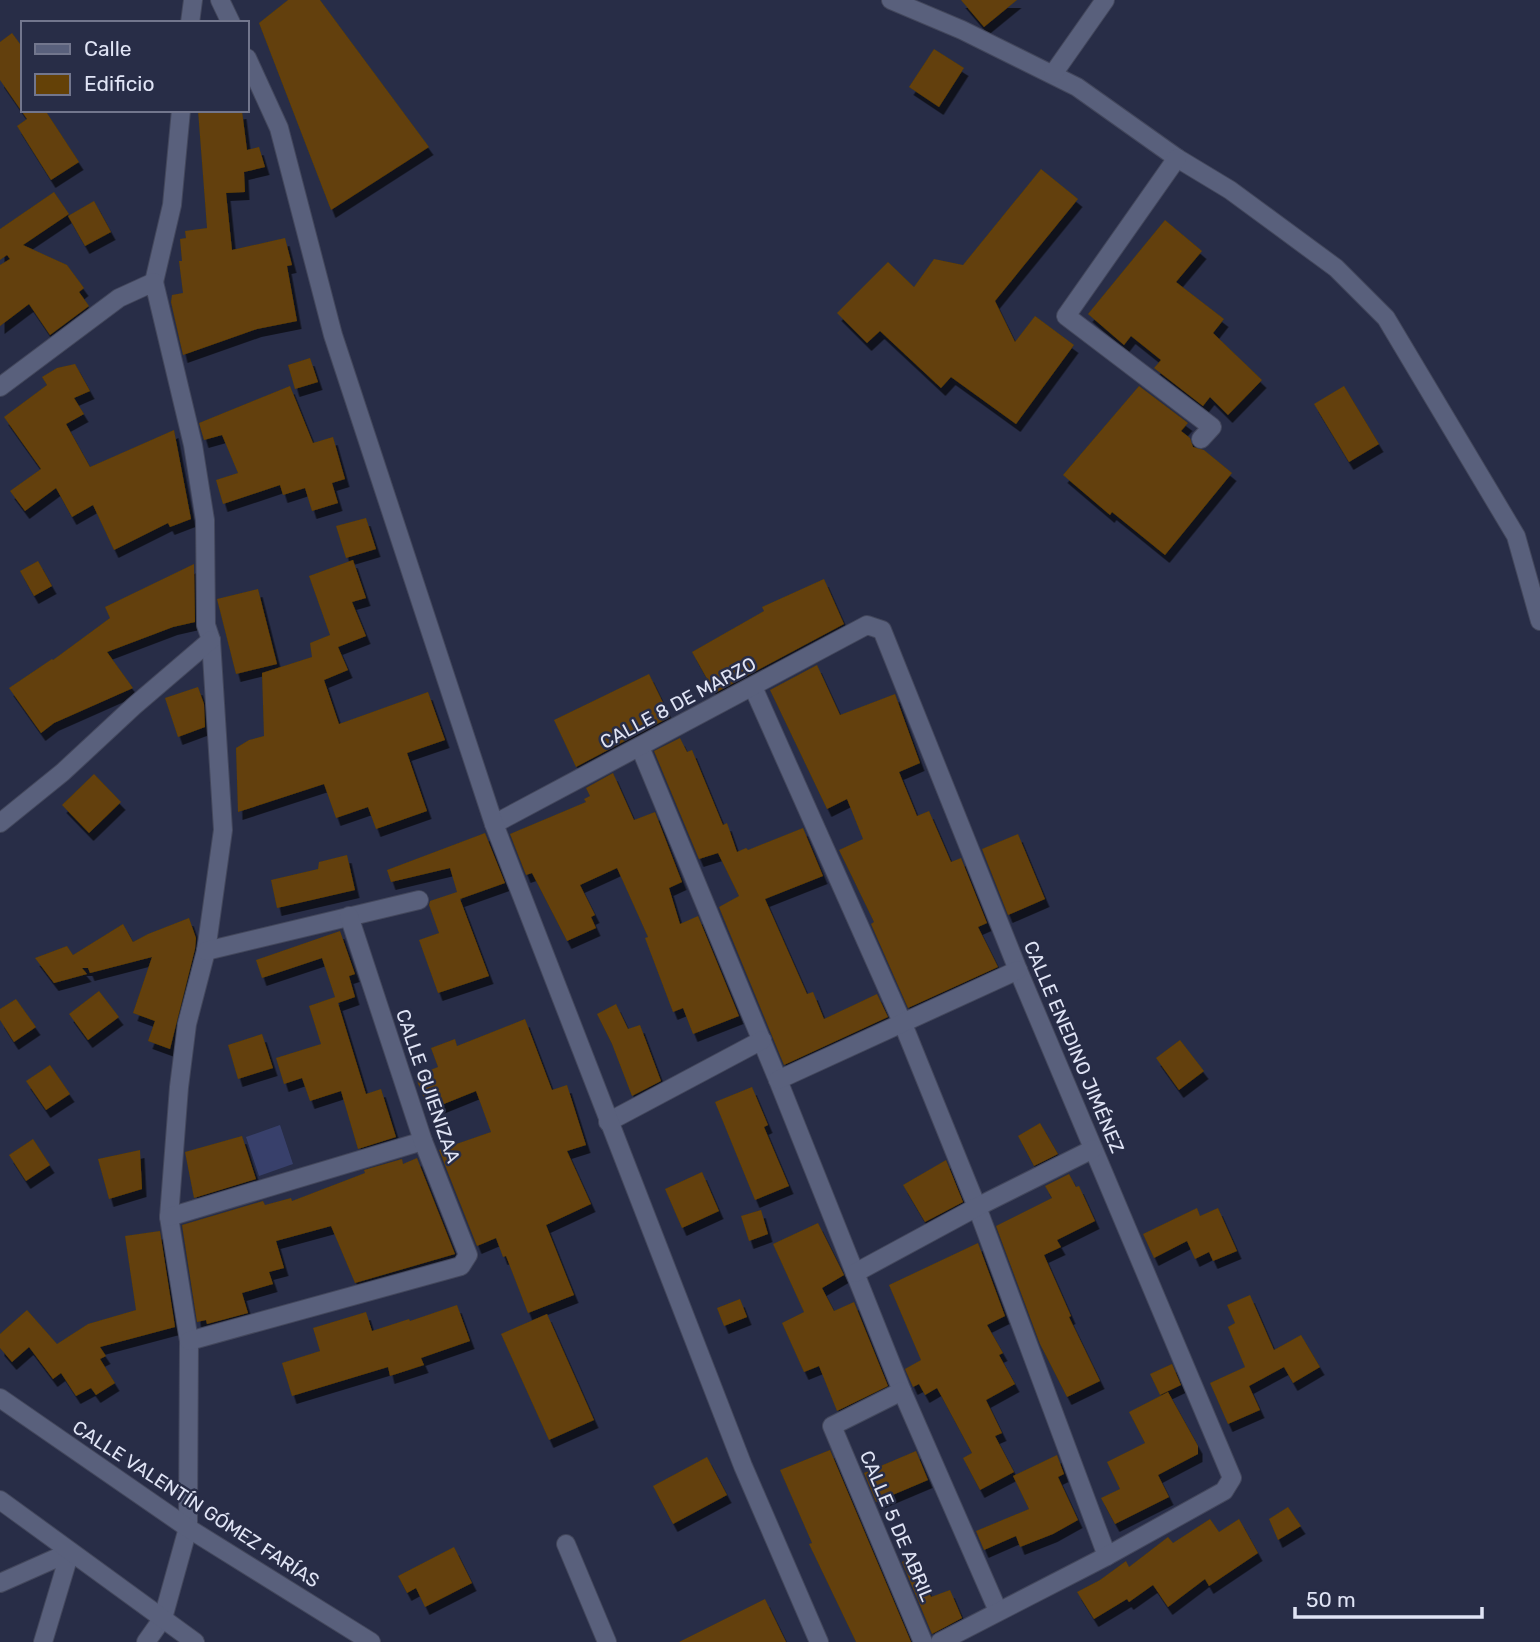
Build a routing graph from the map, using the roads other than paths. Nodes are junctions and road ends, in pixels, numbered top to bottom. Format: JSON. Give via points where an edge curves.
{"nodes":[{"id":1,"x":193,"y":0,"type":"edge"},
{"id":2,"x":220,"y":0,"type":"edge"},
{"id":3,"x":891,"y":0,"type":"edge"},
{"id":4,"x":1105,"y":0,"type":"edge"},
{"id":5,"x":190,"y":21,"type":"edge"},
{"id":6,"x":229,"y":21,"type":"edge"},
{"id":7,"x":248,"y":60,"type":"edge"},
{"id":8,"x":1053,"y":74,"type":"junction"},
{"id":9,"x":180,"y":112,"type":"edge"},
{"id":10,"x":1177,"y":158,"type":"junction"},
{"id":11,"x":154,"y":282,"type":"junction"},
{"id":12,"x":0,"y":387,"type":"edge"},
{"id":13,"x":1201,"y":439,"type":"dead end"},
{"id":14,"x":1540,"y":621,"type":"edge"},
{"id":15,"x":882,"y":630,"type":"joint"},
{"id":16,"x":211,"y":640,"type":"junction"},
{"id":17,"x":752,"y":687,"type":"junction"},
{"id":18,"x":640,"y":747,"type":"junction"},
{"id":19,"x":0,"y":823,"type":"edge"},
{"id":20,"x":494,"y":824,"type":"junction"},
{"id":21,"x":419,"y":900,"type":"dead end"},
{"id":22,"x":349,"y":916,"type":"junction"},
{"id":23,"x":206,"y":951,"type":"junction"},
{"id":24,"x":1018,"y":970,"type":"junction"},
{"id":25,"x":903,"y":1024,"type":"junction"},
{"id":26,"x":762,"y":1040,"type":"junction"},
{"id":27,"x":778,"y":1080,"type":"junction"},
{"id":28,"x":608,"y":1122,"type":"junction"},
{"id":29,"x":423,"y":1141,"type":"junction"},
{"id":30,"x":1093,"y":1149,"type":"junction"},
{"id":31,"x":977,"y":1207,"type":"junction"},
{"id":32,"x":169,"y":1217,"type":"junction"},
{"id":33,"x":855,"y":1273,"type":"junction"},
{"id":34,"x":190,"y":1341,"type":"junction"},
{"id":35,"x":902,"y":1391,"type":"junction"},
{"id":36,"x":0,"y":1398,"type":"edge"},
{"id":37,"x":0,"y":1500,"type":"edge"},
{"id":38,"x":188,"y":1528,"type":"junction"},
{"id":39,"x":566,"y":1544,"type":"dead end"},
{"id":40,"x":70,"y":1552,"type":"junction"},
{"id":41,"x":1107,"y":1556,"type":"junction"},
{"id":42,"x":0,"y":1583,"type":"edge"},
{"id":43,"x":998,"y":1611,"type":"junction"},
{"id":44,"x":163,"y":1618,"type":"junction"},
{"id":45,"x":43,"y":1642,"type":"edge"},
{"id":46,"x":146,"y":1642,"type":"edge"},
{"id":47,"x":195,"y":1642,"type":"edge"},
{"id":48,"x":371,"y":1642,"type":"edge"},
{"id":49,"x":607,"y":1642,"type":"edge"},
{"id":50,"x":819,"y":1642,"type":"edge"},
{"id":51,"x":923,"y":1642,"type":"edge"},
{"id":52,"x":940,"y":1642,"type":"edge"}],
"edges":[{"from":1,"to":5,"type":"street"},
{"from":2,"to":6,"type":"street"},
{"from":3,"to":8,"type":"street"},
{"from":4,"to":8,"type":"street"},
{"from":7,"to":20,"type":"street","via":[[279,128],[333,335]]},
{"from":8,"to":10,"type":"street"},
{"from":9,"to":11,"type":"street","via":[[173,205]]},
{"from":10,"to":13,"type":"street","via":[[1066,316],[1212,427]]},
{"from":10,"to":14,"type":"street","via":[[1230,190],[1336,268],[1385,318],[1516,536]]},
{"from":11,"to":12,"type":"street","via":[[119,298]]},
{"from":11,"to":16,"type":"street","via":[[193,445],[205,520],[206,625]]},
{"from":15,"to":17,"type":"street","name":"CALLE 8 DE MARZO","via":[[867,625]]},
{"from":15,"to":24,"type":"street","name":"CALLE ENEDINO JIMÉNEZ"},
{"from":16,"to":19,"type":"street"},
{"from":16,"to":23,"type":"street","via":[[223,830]]},
{"from":17,"to":18,"type":"street","name":"CALLE 8 DE MARZO"},
{"from":17,"to":25,"type":"street"},
{"from":18,"to":20,"type":"street","name":"CALLE 8 DE MARZO"},
{"from":18,"to":26,"type":"street"},
{"from":20,"to":28,"type":"street"},
{"from":21,"to":22,"type":"street"},
{"from":22,"to":23,"type":"street"},
{"from":22,"to":29,"type":"street","name":"CALLE GUIENIZAA"},
{"from":23,"to":32,"type":"street","via":[[187,1024]]},
{"from":24,"to":25,"type":"street"},
{"from":24,"to":30,"type":"street","name":"CALLE ENEDINO JIMÉNEZ"},
{"from":25,"to":27,"type":"street"},
{"from":25,"to":31,"type":"street"},
{"from":26,"to":27,"type":"street"},
{"from":26,"to":28,"type":"street"},
{"from":27,"to":33,"type":"street"},
{"from":28,"to":50,"type":"street"},
{"from":29,"to":32,"type":"street"},
{"from":29,"to":34,"type":"street","name":"CALLE GUIENIZAA","via":[[468,1255],[461,1266]]},
{"from":30,"to":31,"type":"street"},
{"from":30,"to":41,"type":"street","name":"CALLE ENEDINO JIMÉNEZ","via":[[1231,1478],[1224,1491]]},
{"from":31,"to":33,"type":"street"},
{"from":31,"to":41,"type":"street"},
{"from":32,"to":34,"type":"street"},
{"from":33,"to":35,"type":"street"},
{"from":34,"to":38,"type":"street"},
{"from":35,"to":43,"type":"street"},
{"from":35,"to":51,"type":"street","name":"CALLE 5 DE ABRIL","via":[[832,1426]]},
{"from":36,"to":38,"type":"street","name":"CALLE VALENTÍN GÓMEZ FARÍAS"},
{"from":37,"to":40,"type":"street"},
{"from":38,"to":44,"type":"street"},
{"from":38,"to":48,"type":"street","name":"CALLE VALENTÍN GÓMEZ FARÍAS"},
{"from":39,"to":49,"type":"street"},
{"from":40,"to":42,"type":"street"},
{"from":40,"to":44,"type":"street"},
{"from":40,"to":45,"type":"street"},
{"from":41,"to":43,"type":"street"},
{"from":43,"to":52,"type":"street"},
{"from":44,"to":46,"type":"street"},
{"from":44,"to":47,"type":"street"}]}
